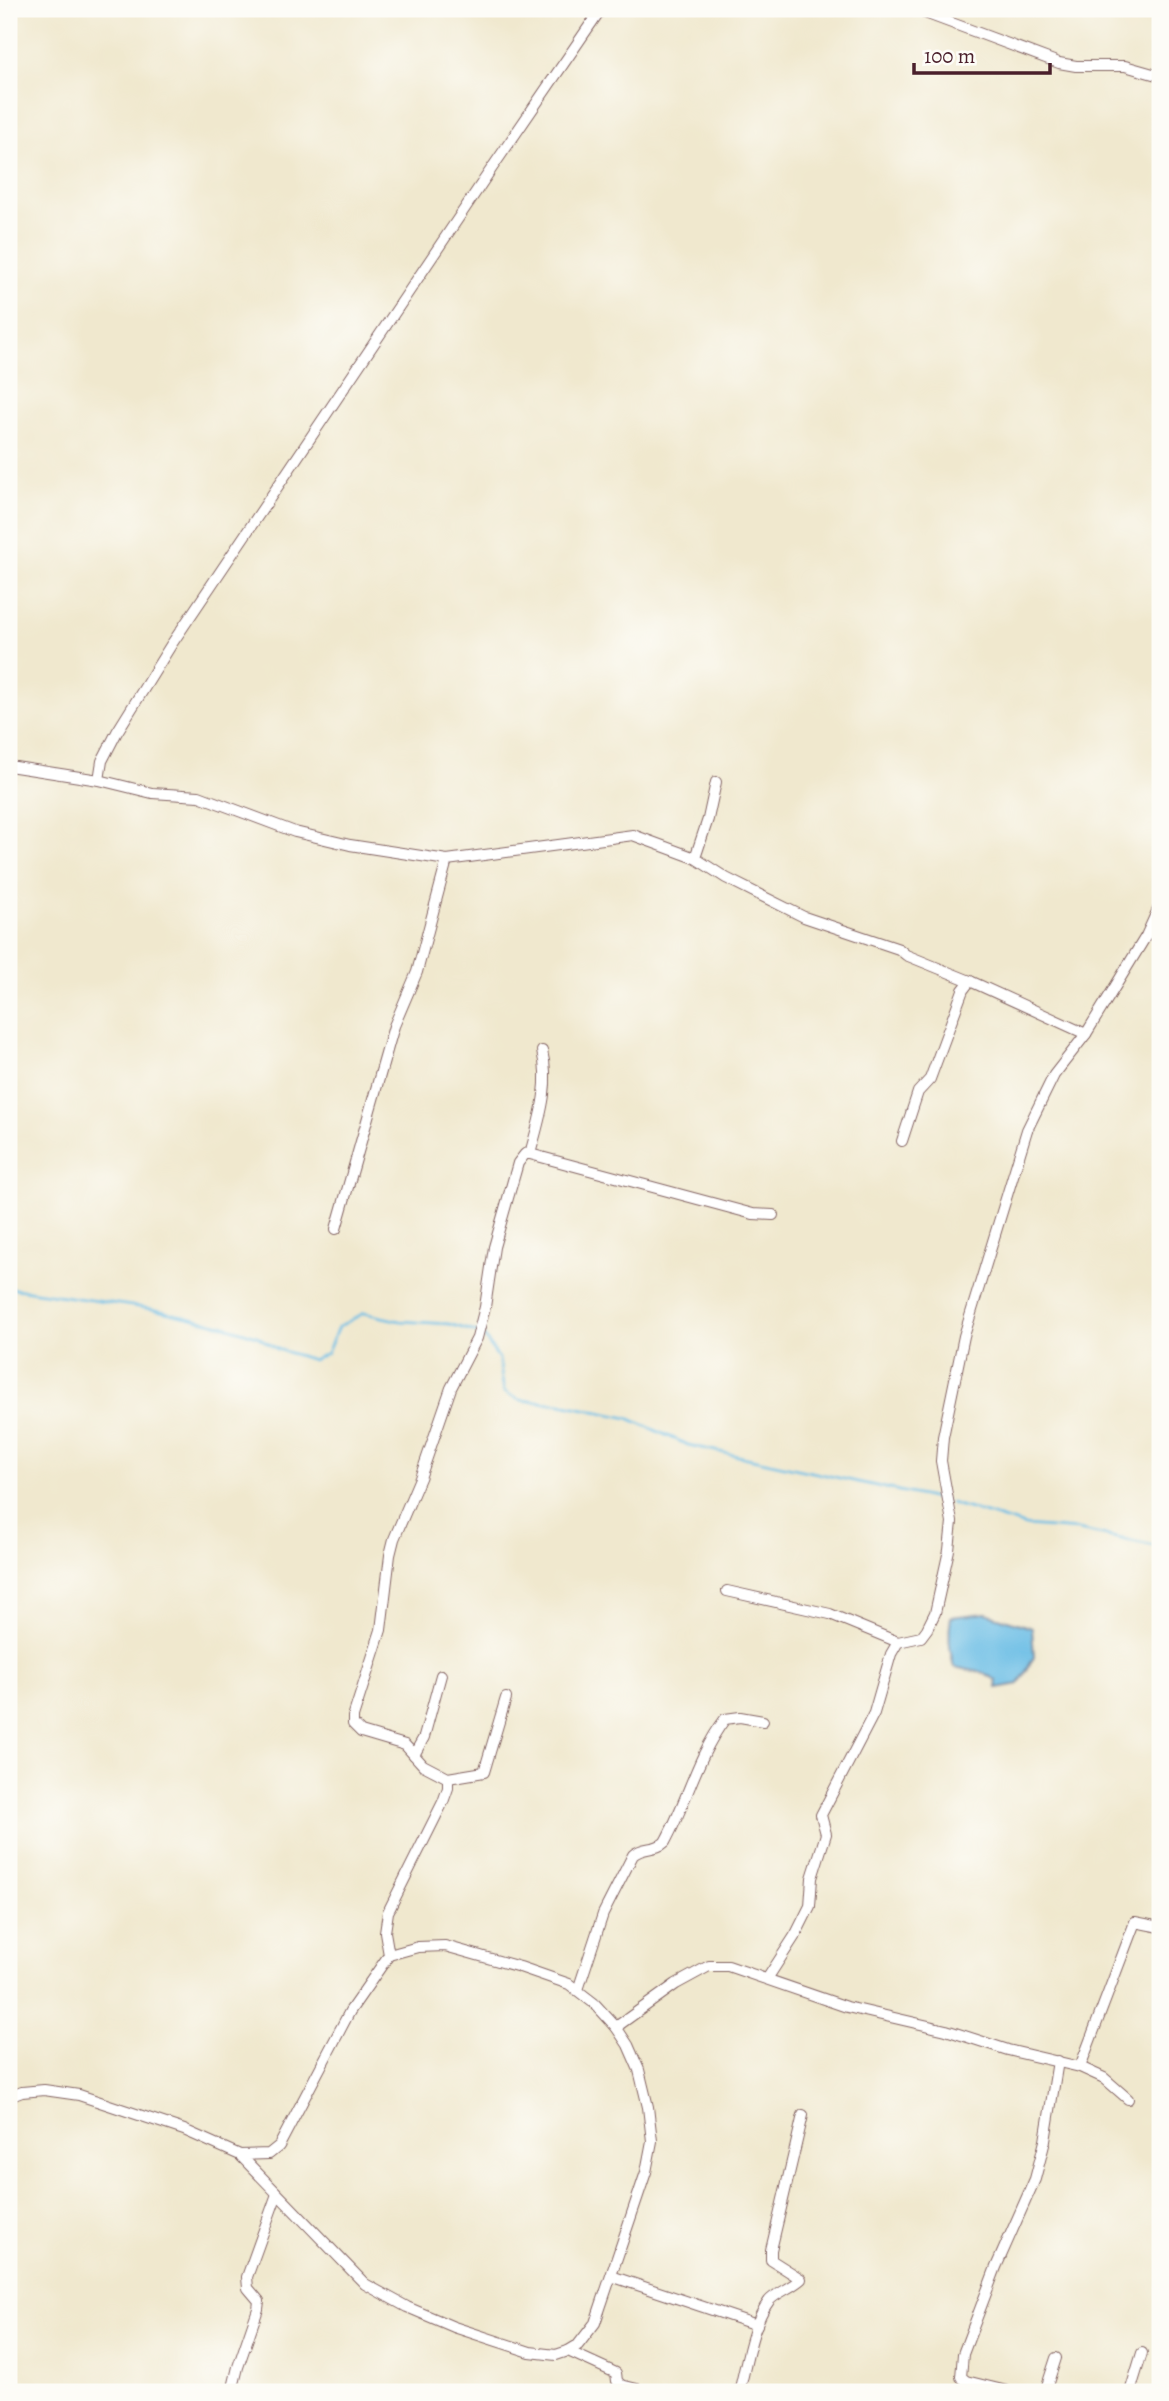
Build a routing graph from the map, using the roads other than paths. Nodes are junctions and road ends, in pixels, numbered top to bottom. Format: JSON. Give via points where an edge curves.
{"nodes":[{"id":1,"x":601,"y":9,"type":"edge"},
{"id":2,"x":914,"y":9,"type":"edge"},
{"id":3,"x":1160,"y":76,"type":"edge"},
{"id":4,"x":9,"y":766,"type":"edge"},
{"id":5,"x":99,"y":780,"type":"junction"},
{"id":6,"x":716,"y":782,"type":"dead end"},
{"id":7,"x":695,"y":858,"type":"junction"},
{"id":8,"x":447,"y":860,"type":"junction"},
{"id":9,"x":1160,"y":905,"type":"edge"},
{"id":10,"x":970,"y":981,"type":"junction"},
{"id":11,"x":1086,"y":1034,"type":"junction"},
{"id":12,"x":542,"y":1051,"type":"dead end"},
{"id":13,"x":902,"y":1141,"type":"dead end"},
{"id":14,"x":530,"y":1154,"type":"junction"},
{"id":15,"x":773,"y":1215,"type":"dead end"},
{"id":16,"x":336,"y":1229,"type":"dead end"},
{"id":17,"x":727,"y":1591,"type":"dead end"},
{"id":18,"x":898,"y":1642,"type":"junction"},
{"id":19,"x":441,"y":1675,"type":"dead end"},
{"id":20,"x":506,"y":1698,"type":"dead end"},
{"id":21,"x":763,"y":1721,"type":"dead end"},
{"id":22,"x":414,"y":1755,"type":"junction"},
{"id":23,"x":447,"y":1778,"type":"junction"},
{"id":24,"x":1160,"y":1927,"type":"edge"},
{"id":25,"x":389,"y":1955,"type":"junction"},
{"id":26,"x":767,"y":1979,"type":"junction"},
{"id":27,"x":578,"y":1990,"type":"junction"},
{"id":28,"x":616,"y":2027,"type":"junction"},
{"id":29,"x":1058,"y":2061,"type":"junction"},
{"id":30,"x":1080,"y":2067,"type":"junction"},
{"id":31,"x":9,"y":2097,"type":"edge"},
{"id":32,"x":1128,"y":2099,"type":"dead end"},
{"id":33,"x":803,"y":2115,"type":"dead end"},
{"id":34,"x":240,"y":2155,"type":"junction"},
{"id":35,"x":277,"y":2194,"type":"junction"},
{"id":36,"x":611,"y":2276,"type":"junction"},
{"id":37,"x":757,"y":2325,"type":"junction"},
{"id":38,"x":568,"y":2351,"type":"junction"},
{"id":39,"x":1142,"y":2353,"type":"dead end"},
{"id":40,"x":1056,"y":2358,"type":"dead end"},
{"id":41,"x":645,"y":2391,"type":"edge"},
{"id":42,"x":1049,"y":2391,"type":"edge"},
{"id":43,"x":232,"y":2392,"type":"edge"},
{"id":44,"x":739,"y":2392,"type":"edge"},
{"id":45,"x":1011,"y":2392,"type":"edge"},
{"id":46,"x":1130,"y":2392,"type":"edge"}],
"edges":[{"from":1,"to":5,"type":"street","via":[[171,645],[117,732],[102,761]]},
{"from":2,"to":3,"type":"street","via":[[1059,63],[1125,66]]},
{"from":4,"to":5,"type":"street"},
{"from":5,"to":8,"type":"street","via":[[152,793],[199,796],[295,832],[351,845]]},
{"from":6,"to":7,"type":"street"},
{"from":7,"to":8,"type":"street","via":[[634,835]]},
{"from":7,"to":10,"type":"street","via":[[804,917],[899,949]]},
{"from":8,"to":16,"type":"street","via":[[417,972],[394,1026]]},
{"from":9,"to":11,"type":"street"},
{"from":10,"to":11,"type":"street"},
{"from":10,"to":13,"type":"street","via":[[930,1079],[918,1092]]},
{"from":11,"to":18,"type":"street","via":[[1054,1075],[1009,1181],[964,1336],[943,1437],[942,1461],[952,1522],[934,1613],[920,1637]]},
{"from":12,"to":14,"type":"street","via":[[546,1082]]},
{"from":14,"to":15,"type":"street","via":[[753,1214]]},
{"from":14,"to":22,"type":"street","via":[[518,1163],[510,1189],[477,1338],[451,1388],[394,1539],[381,1629],[353,1717],[361,1732],[405,1745]]},
{"from":17,"to":18,"type":"street","via":[[830,1615]]},
{"from":18,"to":26,"type":"street","via":[[874,1713],[821,1815],[826,1834],[812,1878],[810,1906]]},
{"from":19,"to":22,"type":"street","via":[[424,1737]]},
{"from":20,"to":23,"type":"street","via":[[484,1772]]},
{"from":21,"to":27,"type":"street","via":[[725,1719],[718,1728],[664,1842],[633,1855],[603,1914]]},
{"from":22,"to":23,"type":"street"},
{"from":23,"to":25,"type":"street","via":[[443,1802],[388,1912]]},
{"from":24,"to":30,"type":"street","via":[[1135,1922]]},
{"from":25,"to":27,"type":"street","via":[[444,1946],[520,1967]]},
{"from":25,"to":34,"type":"street","via":[[350,2011],[279,2146],[269,2154]]},
{"from":26,"to":28,"type":"street","via":[[728,1966],[709,1966]]},
{"from":26,"to":29,"type":"street","via":[[847,2007]]},
{"from":27,"to":28,"type":"street"},
{"from":28,"to":36,"type":"street","via":[[639,2070],[652,2141]]},
{"from":29,"to":30,"type":"street"},
{"from":29,"to":45,"type":"street","via":[[1035,2179],[963,2354],[961,2377],[966,2381]]},
{"from":30,"to":32,"type":"street","via":[[1104,2078]]},
{"from":31,"to":34,"type":"street","via":[[44,2090],[79,2095],[184,2130]]},
{"from":33,"to":37,"type":"street","via":[[771,2250],[771,2259],[800,2279],[770,2299]]},
{"from":34,"to":35,"type":"street"},
{"from":35,"to":38,"type":"street","via":[[365,2284],[407,2307],[530,2352],[556,2355]]},
{"from":35,"to":43,"type":"street","via":[[247,2277],[248,2288],[259,2301]]},
{"from":36,"to":37,"type":"street"},
{"from":36,"to":38,"type":"street","via":[[595,2323]]},
{"from":37,"to":44,"type":"street"},
{"from":38,"to":41,"type":"street","via":[[616,2372],[621,2385]]},
{"from":39,"to":46,"type":"street"},
{"from":40,"to":42,"type":"street"}]}
